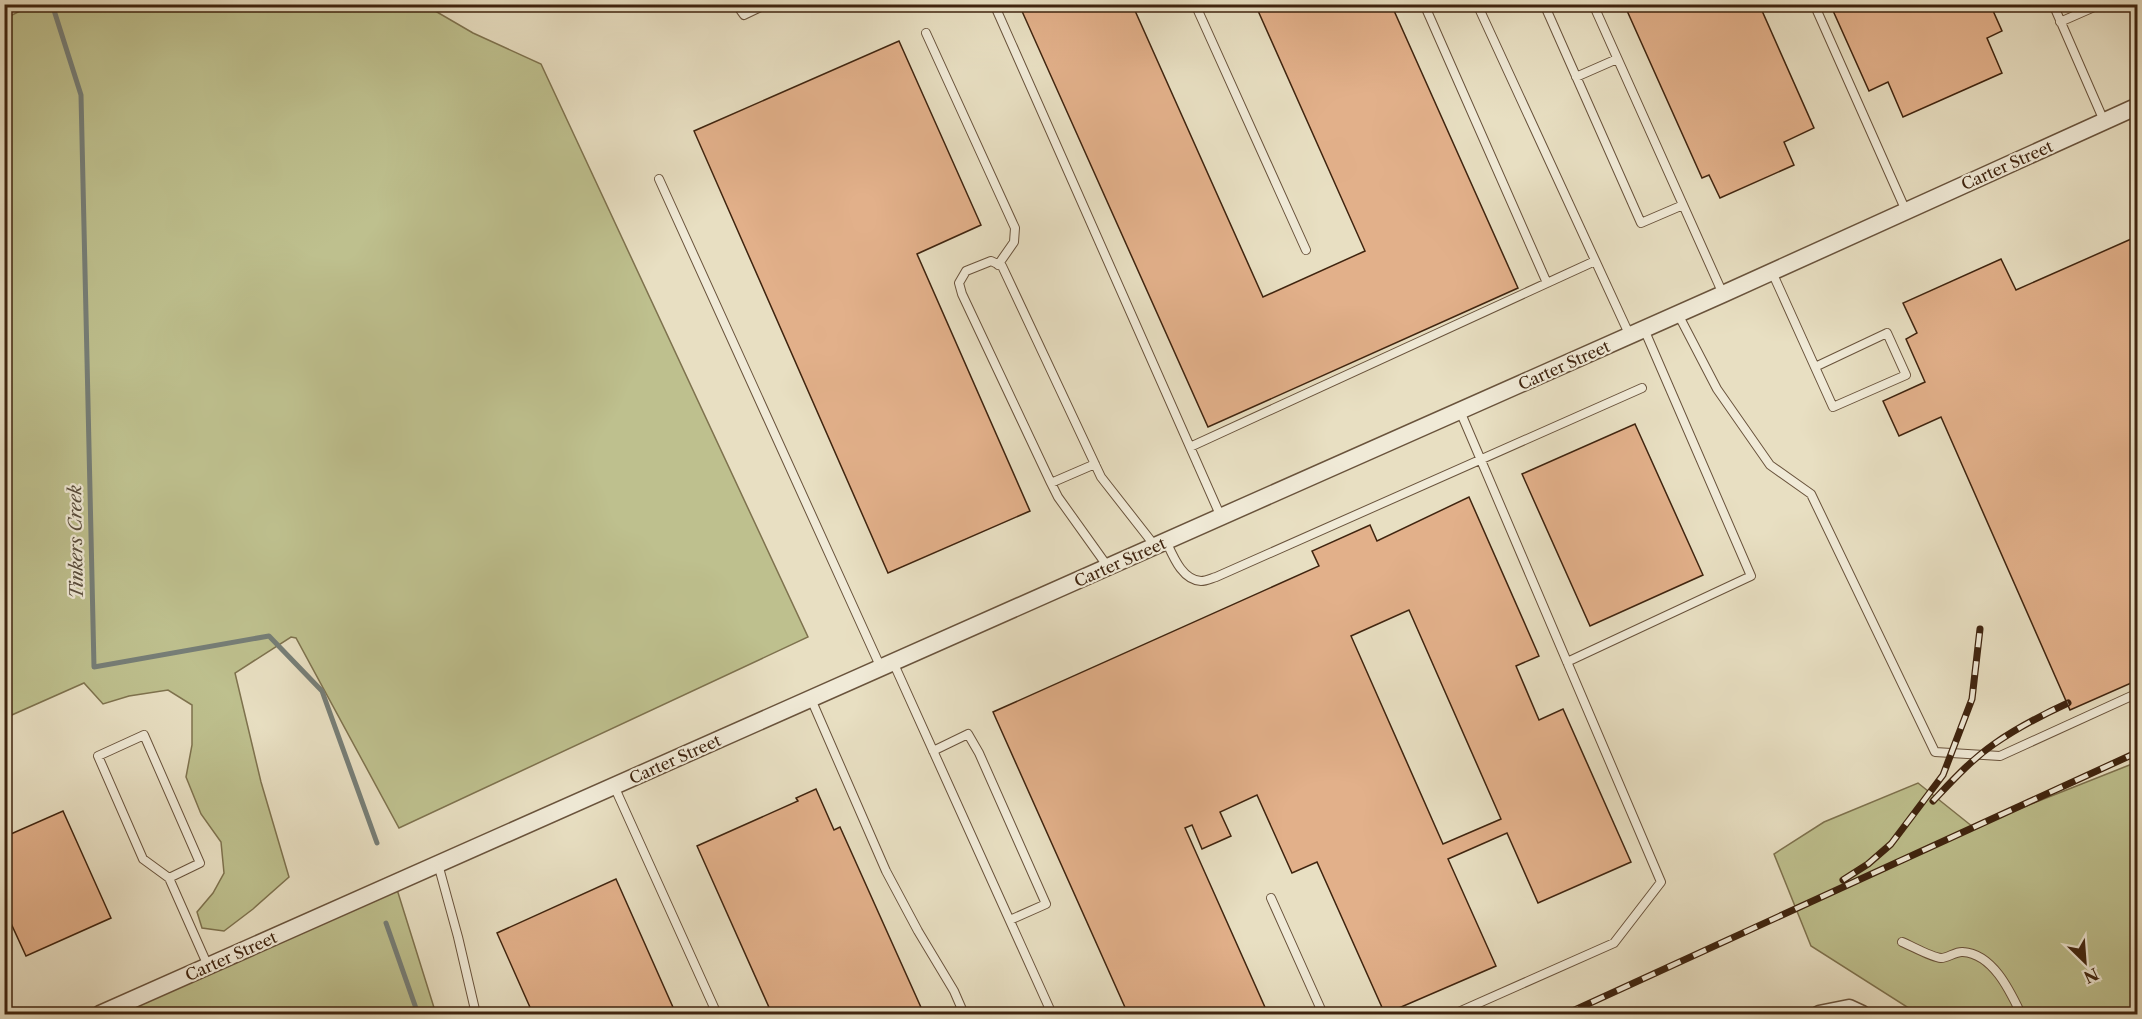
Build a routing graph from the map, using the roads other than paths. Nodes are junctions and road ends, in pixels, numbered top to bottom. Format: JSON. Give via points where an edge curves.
{"nodes":[{"id":1,"x":736,"y":4,"type":"edge"},
{"id":2,"x":767,"y":4,"type":"edge"},
{"id":3,"x":994,"y":4,"type":"edge"},
{"id":4,"x":1195,"y":4,"type":"edge"},
{"id":5,"x":1424,"y":4,"type":"edge"},
{"id":6,"x":1477,"y":4,"type":"edge"},
{"id":7,"x":1544,"y":4,"type":"edge"},
{"id":8,"x":1593,"y":4,"type":"edge"},
{"id":9,"x":1814,"y":4,"type":"edge"},
{"id":10,"x":2052,"y":4,"type":"edge"},
{"id":11,"x":2101,"y":4,"type":"edge"},
{"id":12,"x":2060,"y":22,"type":"junction"},
{"id":13,"x":926,"y":33,"type":"dead end"},
{"id":14,"x":1617,"y":59,"type":"junction"},
{"id":15,"x":1576,"y":77,"type":"junction"},
{"id":16,"x":2138,"y":106,"type":"edge"},
{"id":17,"x":2104,"y":121,"type":"junction"},
{"id":18,"x":659,"y":179,"type":"dead end"},
{"id":19,"x":1683,"y":205,"type":"junction"},
{"id":20,"x":1906,"y":212,"type":"junction"},
{"id":21,"x":1306,"y":250,"type":"dead end"},
{"id":22,"x":1596,"y":261,"type":"junction"},
{"id":23,"x":998,"y":265,"type":"junction"},
{"id":24,"x":1772,"y":272,"type":"junction"},
{"id":25,"x":1547,"y":283,"type":"junction"},
{"id":26,"x":1723,"y":294,"type":"junction"},
{"id":27,"x":1678,"y":314,"type":"junction"},
{"id":28,"x":1637,"y":332,"type":"junction"},
{"id":29,"x":1815,"y":367,"type":"junction"},
{"id":30,"x":1642,"y":388,"type":"dead end"},
{"id":31,"x":1460,"y":411,"type":"junction"},
{"id":32,"x":1190,"y":447,"type":"junction"},
{"id":33,"x":1481,"y":461,"type":"junction"},
{"id":34,"x":1095,"y":464,"type":"junction"},
{"id":35,"x":1051,"y":483,"type":"junction"},
{"id":36,"x":1221,"y":517,"type":"junction"},
{"id":37,"x":1161,"y":544,"type":"junction"},
{"id":38,"x":1108,"y":567,"type":"junction"},
{"id":39,"x":1567,"y":662,"type":"junction"},
{"id":40,"x":887,"y":665,"type":"junction"},
{"id":41,"x":2138,"y":693,"type":"edge"},
{"id":42,"x":811,"y":699,"type":"junction"},
{"id":43,"x":933,"y":750,"type":"junction"},
{"id":44,"x":614,"y":786,"type":"junction"},
{"id":45,"x":438,"y":864,"type":"junction"},
{"id":46,"x":169,"y":878,"type":"junction"},
{"id":47,"x":1271,"y":898,"type":"dead end"},
{"id":48,"x":1010,"y":920,"type":"junction"},
{"id":49,"x":1902,"y":942,"type":"dead end"},
{"id":50,"x":208,"y":966,"type":"junction"},
{"id":51,"x":100,"y":1014,"type":"edge"},
{"id":52,"x":476,"y":1014,"type":"edge"},
{"id":53,"x":717,"y":1014,"type":"edge"},
{"id":54,"x":964,"y":1014,"type":"edge"},
{"id":55,"x":1053,"y":1014,"type":"edge"},
{"id":56,"x":1323,"y":1014,"type":"edge"},
{"id":57,"x":1454,"y":1014,"type":"edge"},
{"id":58,"x":1819,"y":1014,"type":"edge"},
{"id":59,"x":1862,"y":1014,"type":"edge"},
{"id":60,"x":2021,"y":1014,"type":"edge"}],
"edges":[{"from":1,"to":2,"type":"lane","via":[[744,15]]},
{"from":3,"to":32,"type":"lane"},
{"from":4,"to":21,"type":"lane"},
{"from":5,"to":25,"type":"lane"},
{"from":6,"to":22,"type":"lane"},
{"from":7,"to":15,"type":"lane"},
{"from":8,"to":14,"type":"lane"},
{"from":9,"to":20,"type":"lane"},
{"from":10,"to":12,"type":"lane"},
{"from":11,"to":12,"type":"lane"},
{"from":12,"to":17,"type":"lane"},
{"from":13,"to":23,"type":"lane","via":[[1015,228],[1014,242]]},
{"from":14,"to":15,"type":"lane"},
{"from":14,"to":19,"type":"lane"},
{"from":15,"to":19,"type":"lane","via":[[1641,223]]},
{"from":16,"to":17,"type":"street","name":"Carter Street"},
{"from":17,"to":20,"type":"street","name":"Carter Street"},
{"from":18,"to":40,"type":"lane"},
{"from":19,"to":26,"type":"lane"},
{"from":20,"to":24,"type":"street","name":"Carter Street"},
{"from":22,"to":25,"type":"lane"},
{"from":22,"to":28,"type":"lane"},
{"from":23,"to":34,"type":"lane","via":[[1007,276]]},
{"from":23,"to":35,"type":"lane","via":[[991,261],[966,272],[959,283]]},
{"from":24,"to":26,"type":"street","name":"Carter Street"},
{"from":24,"to":29,"type":"lane"},
{"from":25,"to":32,"type":"lane"},
{"from":26,"to":27,"type":"street","name":"Carter Street"},
{"from":27,"to":28,"type":"street","name":"Carter Street"},
{"from":27,"to":41,"type":"lane","via":[[1717,389],[1770,465],[1811,494],[1935,752],[2000,756]]},
{"from":28,"to":31,"type":"street","name":"Carter Street"},
{"from":28,"to":39,"type":"lane","via":[[1751,576]]},
{"from":29,"to":29,"type":"lane","via":[[1833,407],[1906,375],[1887,333]]},
{"from":30,"to":33,"type":"lane"},
{"from":31,"to":33,"type":"lane"},
{"from":31,"to":36,"type":"street","name":"Carter Street"},
{"from":32,"to":36,"type":"lane"},
{"from":33,"to":37,"type":"lane","via":[[1216,577],[1200,581],[1189,577]]},
{"from":33,"to":39,"type":"lane"},
{"from":34,"to":35,"type":"lane"},
{"from":34,"to":37,"type":"lane","via":[[1101,477]]},
{"from":35,"to":38,"type":"lane"},
{"from":36,"to":37,"type":"street","name":"Carter Street"},
{"from":37,"to":38,"type":"street","name":"Carter Street"},
{"from":38,"to":40,"type":"street","name":"Carter Street"},
{"from":39,"to":57,"type":"lane","via":[[1661,882],[1614,943]]},
{"from":40,"to":42,"type":"street","name":"Carter Street"},
{"from":40,"to":43,"type":"lane"},
{"from":42,"to":44,"type":"street","name":"Carter Street"},
{"from":42,"to":54,"type":"lane","via":[[886,871]]},
{"from":43,"to":48,"type":"lane"},
{"from":43,"to":48,"type":"lane","via":[[968,734],[980,753],[1046,904]]},
{"from":44,"to":45,"type":"street","name":"Carter Street"},
{"from":44,"to":53,"type":"lane"},
{"from":45,"to":50,"type":"street","name":"Carter Street"},
{"from":45,"to":52,"type":"lane"},
{"from":46,"to":46,"type":"lane","via":[[200,863],[144,735],[98,756],[143,859]]},
{"from":46,"to":50,"type":"lane"},
{"from":47,"to":56,"type":"lane"},
{"from":48,"to":55,"type":"lane"},
{"from":49,"to":60,"type":"lane","via":[[1941,958],[1962,952],[1979,957],[1995,971]]},
{"from":50,"to":51,"type":"street","name":"Carter Street"},
{"from":58,"to":59,"type":"street","via":[[1849,1008]]}]}
